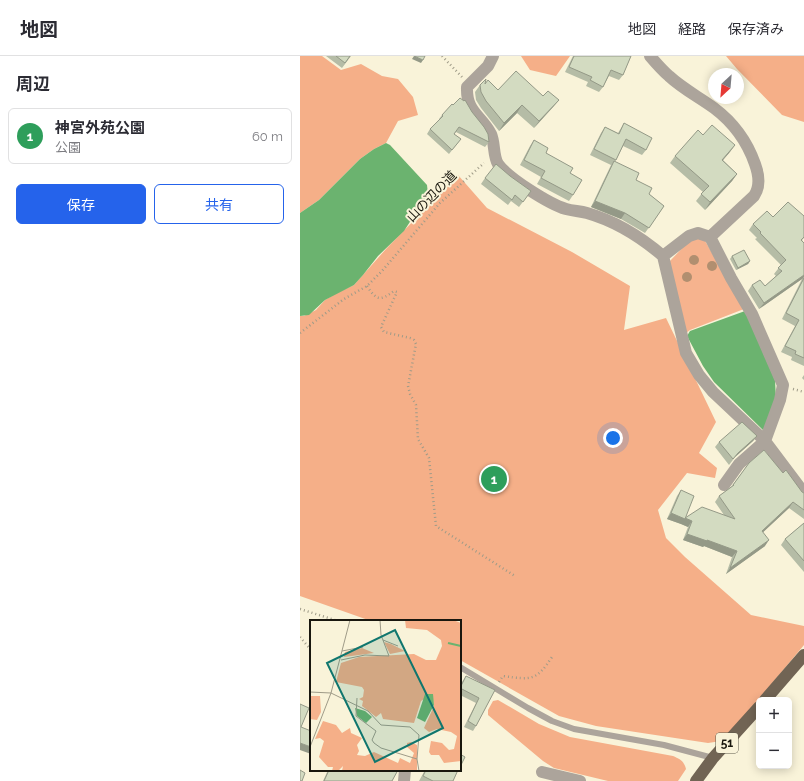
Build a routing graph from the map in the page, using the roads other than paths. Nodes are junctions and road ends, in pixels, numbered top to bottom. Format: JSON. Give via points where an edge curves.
{"nodes":[{"id":1,"x":493,"y":56,"type":"edge"},
{"id":2,"x":650,"y":56,"type":"edge"},
{"id":3,"x":710,"y":237,"type":"junction"},
{"id":4,"x":664,"y":256,"type":"junction"},
{"id":5,"x":764,"y":440,"type":"junction"},
{"id":6,"x":724,"y":485,"type":"dead end"},
{"id":7,"x":804,"y":493,"type":"edge"},
{"id":8,"x":804,"y":655,"type":"edge"},
{"id":9,"x":461,"y":668,"type":"edge"},
{"id":10,"x":768,"y":697,"type":"edge"},
{"id":11,"x":756,"y":709,"type":"edge"},
{"id":12,"x":713,"y":758,"type":"junction"},
{"id":13,"x":405,"y":771,"type":"edge"},
{"id":14,"x":542,"y":772,"type":"dead end"},
{"id":15,"x":404,"y":781,"type":"edge"},
{"id":16,"x":580,"y":781,"type":"edge"},
{"id":17,"x":696,"y":781,"type":"edge"}],
"edges":[{"from":1,"to":4,"type":"street","via":[[488,66],[467,87],[467,98],[490,134],[497,162],[503,170],[554,204],[586,212],[612,223]]},
{"from":2,"to":3,"type":"street","via":[[669,76],[727,119],[743,138],[756,168],[759,182],[754,196]]},
{"from":3,"to":4,"type":"street","via":[[698,233],[690,236]]},
{"from":3,"to":5,"type":"street","via":[[752,314],[783,385],[780,400]]},
{"from":4,"to":5,"type":"street","via":[[686,353],[713,392]]},
{"from":5,"to":6,"type":"street","via":[[739,464]]},
{"from":5,"to":7,"type":"street"},
{"from":8,"to":10,"type":"main road"},
{"from":9,"to":12,"type":"lane","via":[[528,708],[574,729],[664,745]]},
{"from":11,"to":12,"type":"main road","number":"51"},
{"from":12,"to":17,"type":"main road","number":"51"},
{"from":13,"to":15,"type":"street"},
{"from":14,"to":16,"type":"street"}]}
